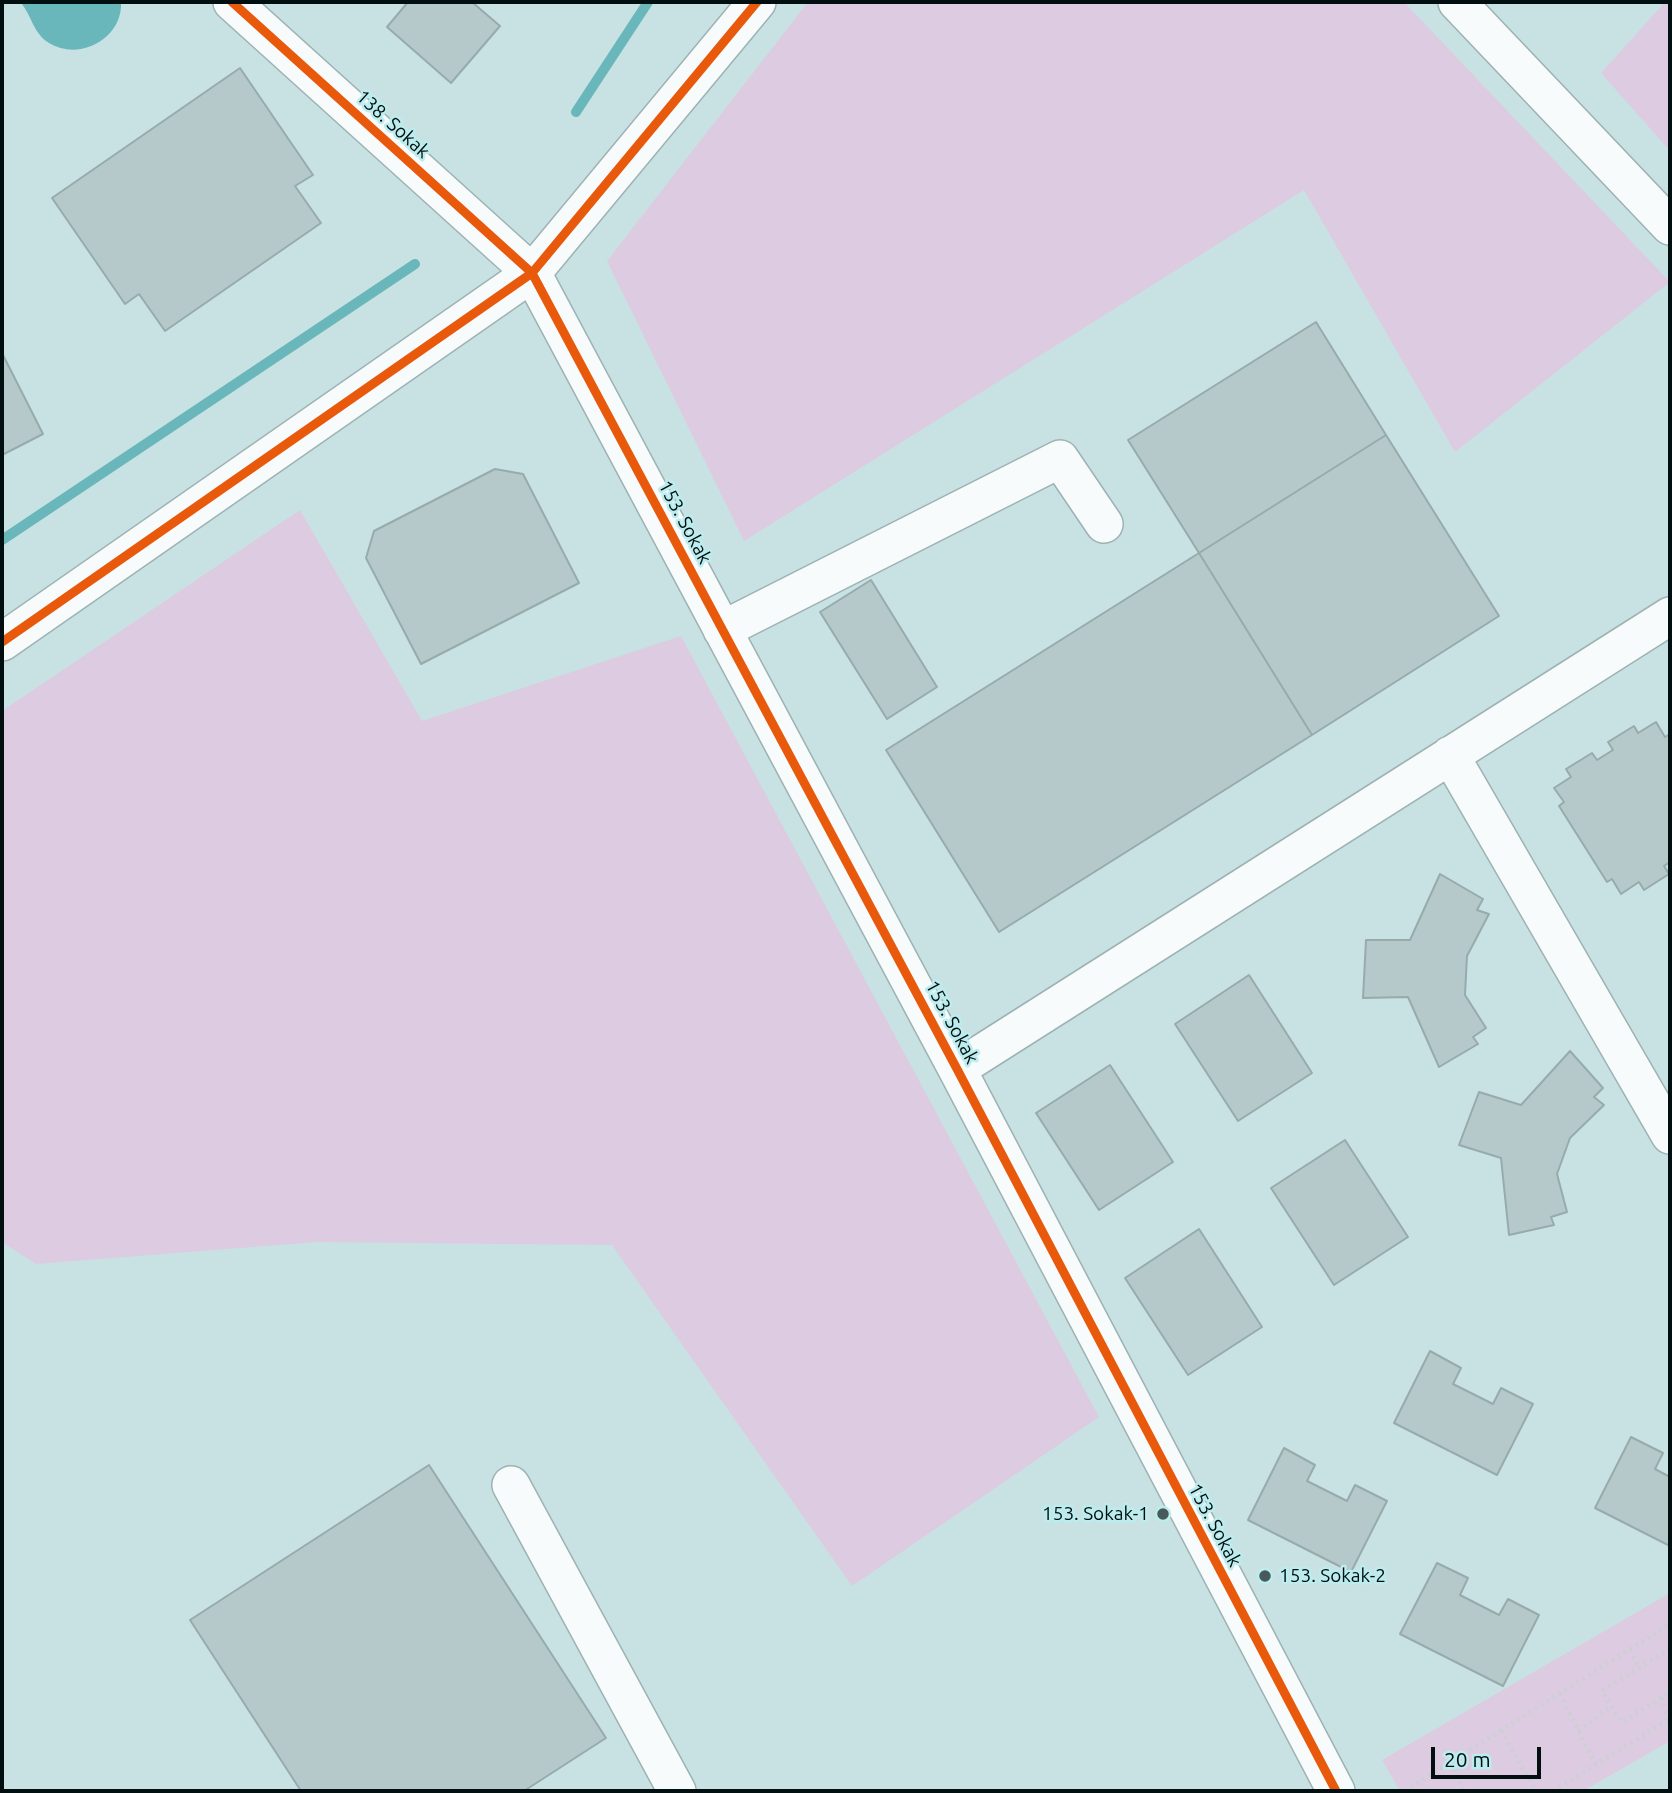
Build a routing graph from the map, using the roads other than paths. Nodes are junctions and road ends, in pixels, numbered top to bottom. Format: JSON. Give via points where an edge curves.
{"nodes":[{"id":1,"x":232,"y":2,"type":"edge"},
{"id":2,"x":757,"y":2,"type":"edge"},
{"id":3,"x":1457,"y":2,"type":"edge"},
{"id":4,"x":1670,"y":226,"type":"edge"},
{"id":5,"x":532,"y":273,"type":"junction"},
{"id":6,"x":1104,"y":524,"type":"dead end"},
{"id":7,"x":1670,"y":615,"type":"edge"},
{"id":8,"x":722,"y":630,"type":"junction"},
{"id":9,"x":2,"y":642,"type":"edge"},
{"id":10,"x":1450,"y":755,"type":"junction"},
{"id":11,"x":957,"y":1069,"type":"junction"},
{"id":12,"x":1670,"y":1135,"type":"edge"},
{"id":13,"x":511,"y":1485,"type":"dead end"},
{"id":14,"x":677,"y":1791,"type":"edge"},
{"id":15,"x":1336,"y":1791,"type":"edge"}],
"edges":[{"from":1,"to":5,"type":"street","name":"138. Sokak"},
{"from":2,"to":5,"type":"street"},
{"from":3,"to":4,"type":"street"},
{"from":5,"to":8,"type":"street","name":"153. Sokak"},
{"from":5,"to":9,"type":"street"},
{"from":6,"to":8,"type":"street","via":[[1060,459]]},
{"from":7,"to":10,"type":"street"},
{"from":8,"to":11,"type":"street","name":"153. Sokak"},
{"from":10,"to":11,"type":"street"},
{"from":10,"to":12,"type":"street"},
{"from":11,"to":15,"type":"street","name":"153. Sokak"},
{"from":13,"to":14,"type":"street"}]}
